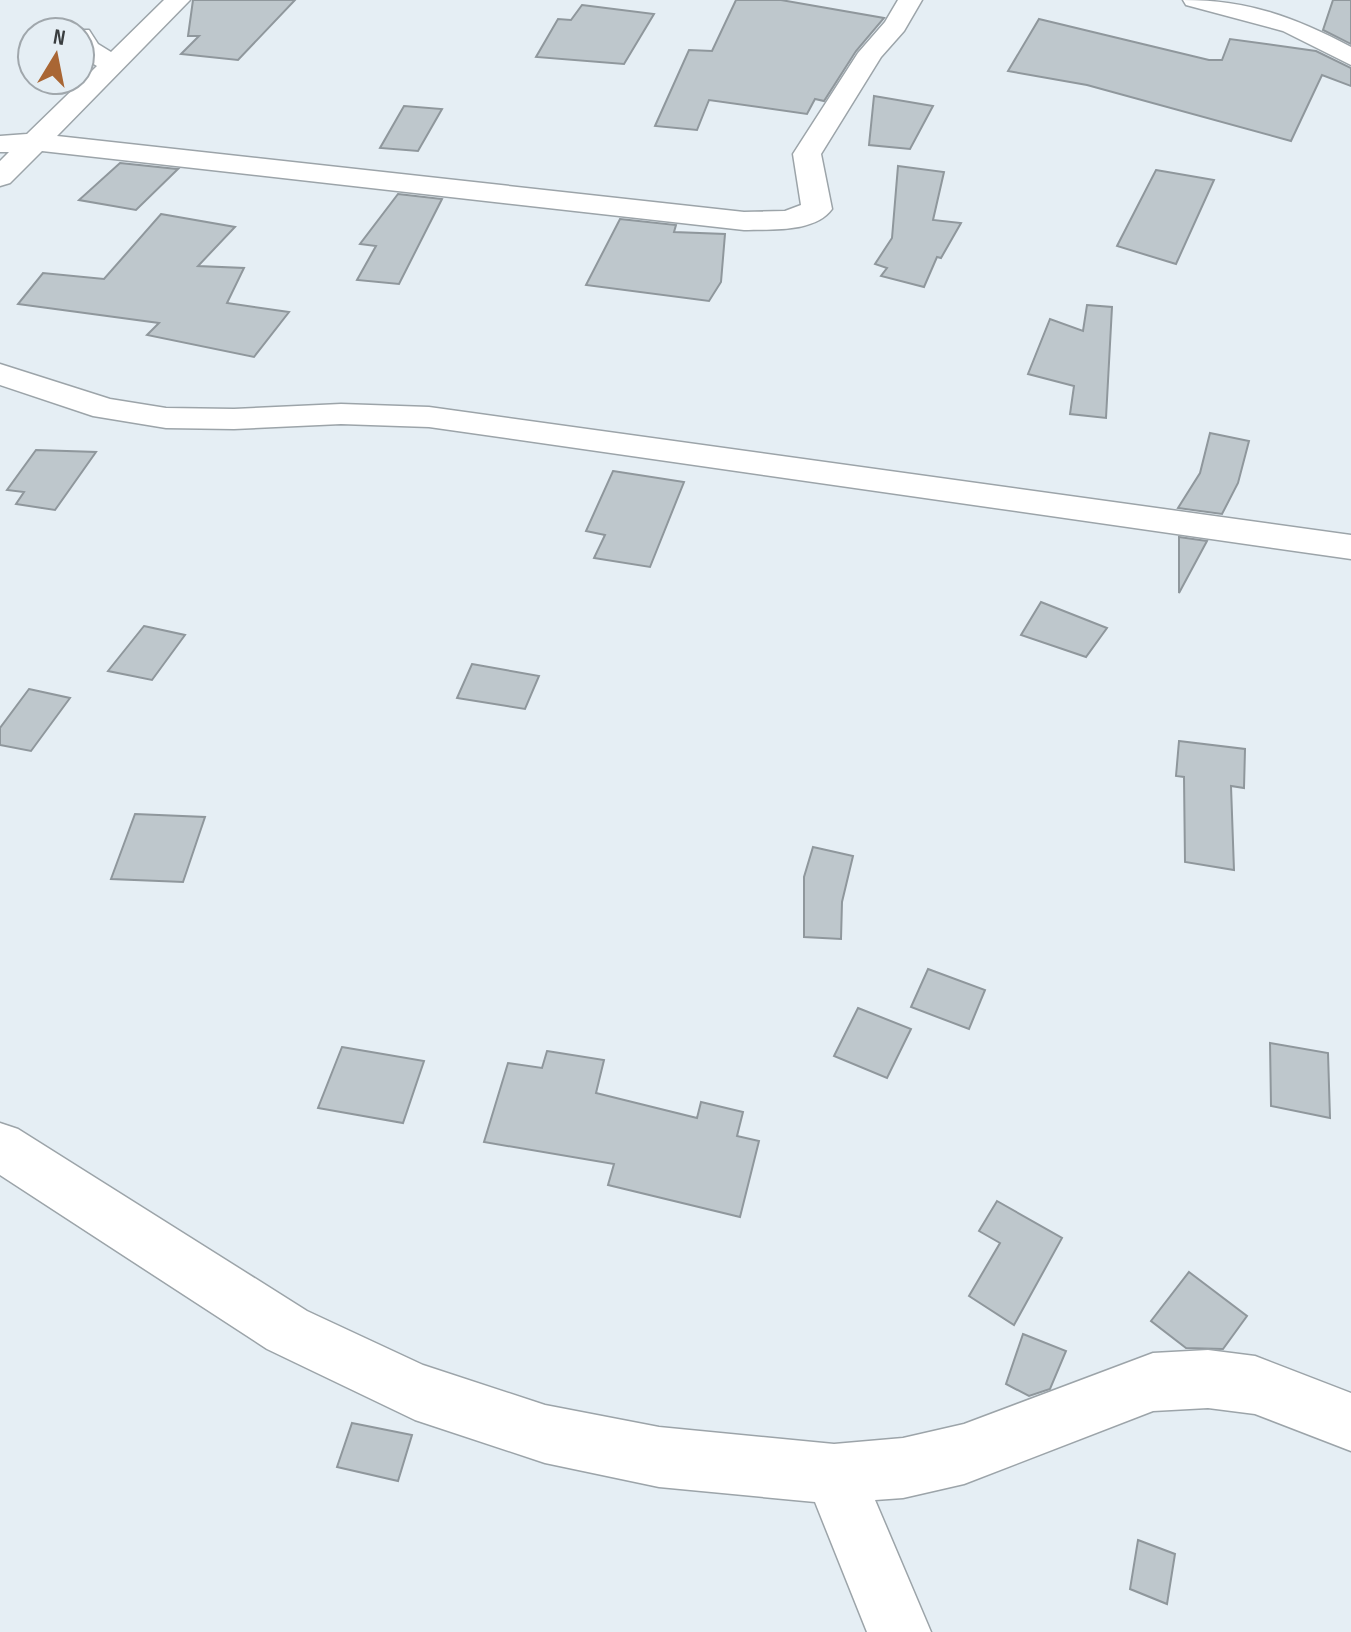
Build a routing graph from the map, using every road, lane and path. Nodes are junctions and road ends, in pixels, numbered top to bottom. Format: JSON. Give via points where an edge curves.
{"nodes":[{"id":1,"x":178,"y":0,"type":"edge"},
{"id":2,"x":910,"y":0,"type":"edge"},
{"id":3,"x":1195,"y":0,"type":"edge"},
{"id":4,"x":1286,"y":12,"type":"edge"},
{"id":5,"x":96,"y":55,"type":"edge"},
{"id":6,"x":1351,"y":57,"type":"edge"},
{"id":7,"x":113,"y":65,"type":"junction"},
{"id":8,"x":34,"y":142,"type":"junction"},
{"id":9,"x":0,"y":144,"type":"edge"},
{"id":10,"x":0,"y":177,"type":"edge"},
{"id":11,"x":0,"y":374,"type":"edge"},
{"id":12,"x":1351,"y":547,"type":"edge"},
{"id":13,"x":0,"y":1146,"type":"edge"},
{"id":14,"x":1351,"y":1422,"type":"edge"},
{"id":15,"x":834,"y":1474,"type":"junction"},
{"id":16,"x":899,"y":1632,"type":"edge"}],
"edges":[{"from":1,"to":7,"type":"street"},
{"from":2,"to":8,"type":"street","via":[[807,154],[817,209],[789,220],[744,221]]},
{"from":3,"to":4,"type":"street"},
{"from":4,"to":6,"type":"street"},
{"from":5,"to":7,"type":"street"},
{"from":7,"to":8,"type":"street"},
{"from":8,"to":9,"type":"street"},
{"from":8,"to":10,"type":"street"},
{"from":11,"to":12,"type":"street","via":[[105,409],[166,418],[429,417]]},
{"from":13,"to":15,"type":"street","via":[[287,1330],[415,1391],[545,1434],[616,1449]]},
{"from":14,"to":15,"type":"street","via":[[1255,1385],[1208,1379],[1153,1382],[964,1454],[903,1468]]},
{"from":15,"to":16,"type":"street"}]}
